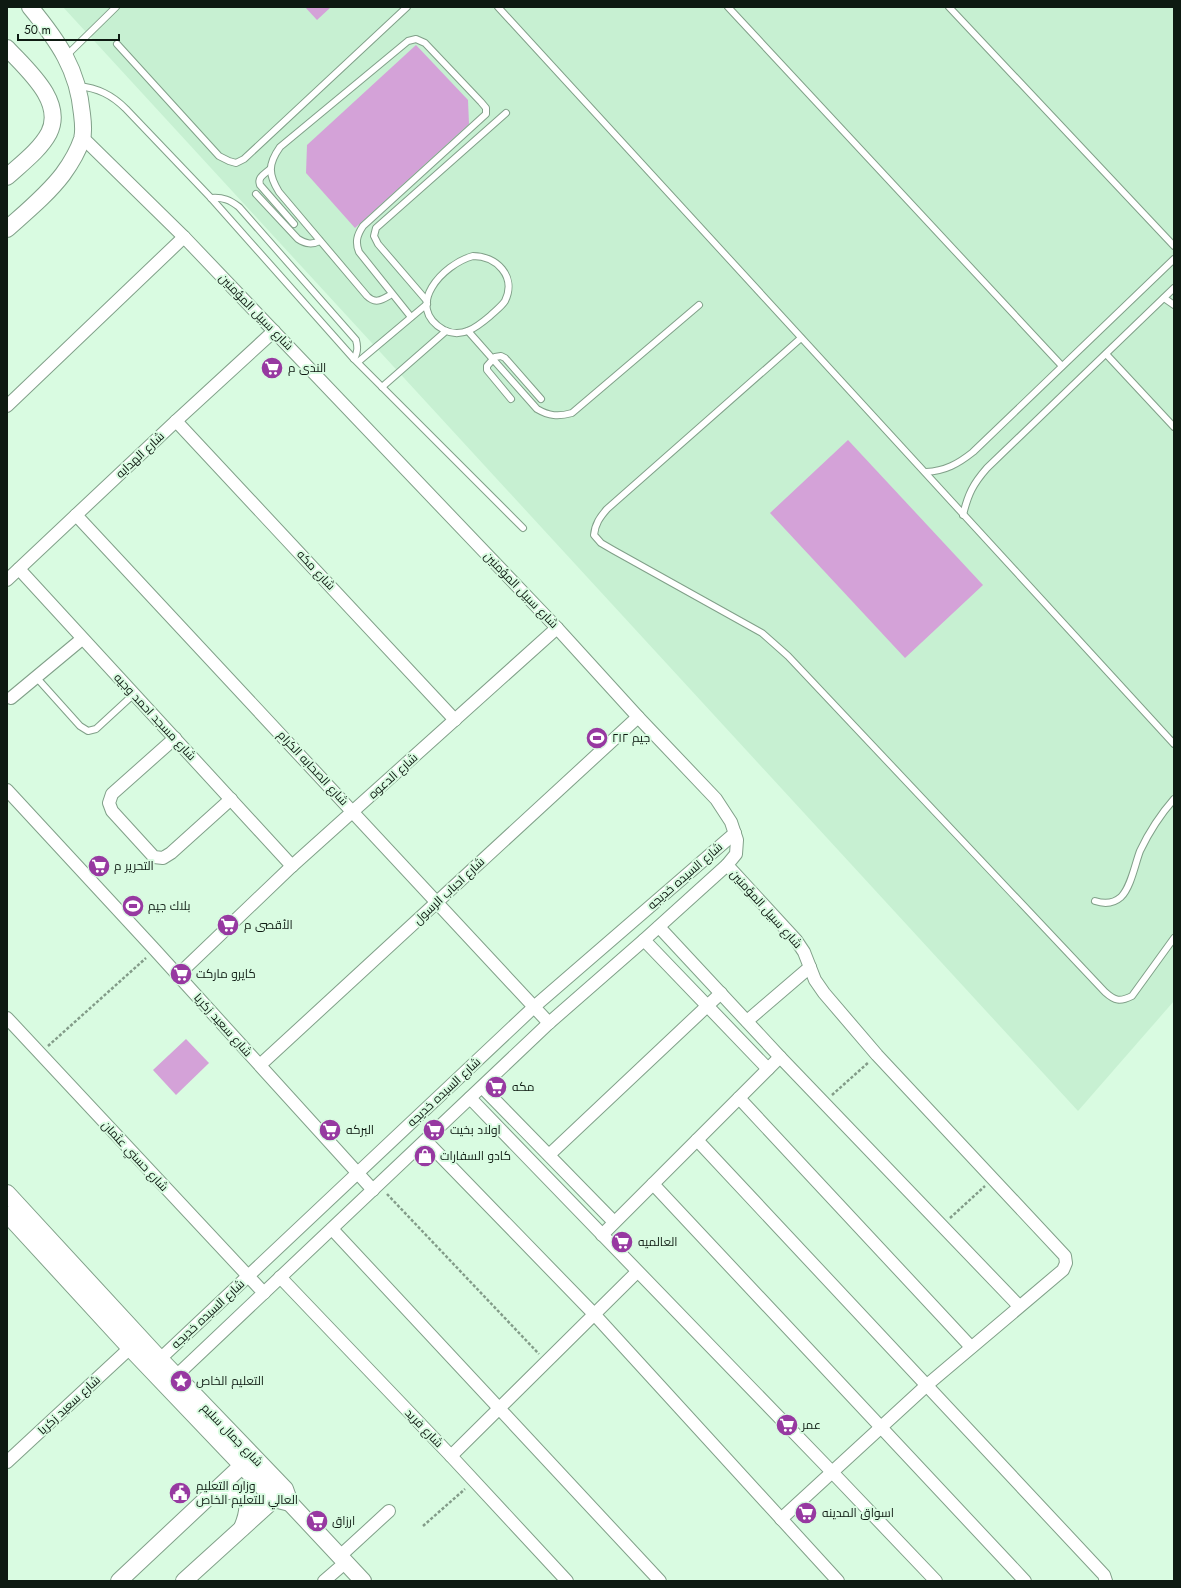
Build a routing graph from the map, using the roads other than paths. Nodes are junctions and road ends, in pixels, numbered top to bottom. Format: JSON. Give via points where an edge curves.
{"nodes":[{"id":1,"x":30,"y":7,"type":"edge"},
{"id":2,"x":116,"y":7,"type":"edge"},
{"id":3,"x":407,"y":7,"type":"edge"},
{"id":4,"x":498,"y":7,"type":"edge"},
{"id":5,"x":728,"y":7,"type":"edge"},
{"id":6,"x":949,"y":7,"type":"edge"},
{"id":7,"x":117,"y":44,"type":"dead end"},
{"id":8,"x":7,"y":48,"type":"edge"},
{"id":9,"x":66,"y":56,"type":"junction"},
{"id":10,"x":77,"y":86,"type":"junction"},
{"id":11,"x":506,"y":113,"type":"dead end"},
{"id":12,"x":82,"y":137,"type":"junction"},
{"id":13,"x":270,"y":169,"type":"junction"},
{"id":14,"x":7,"y":177,"type":"edge"},
{"id":15,"x":256,"y":194,"type":"dead end"},
{"id":16,"x":211,"y":198,"type":"junction"},
{"id":17,"x":294,"y":224,"type":"dead end"},
{"id":18,"x":7,"y":229,"type":"edge"},
{"id":19,"x":184,"y":236,"type":"junction"},
{"id":20,"x":320,"y":241,"type":"junction"},
{"id":21,"x":1174,"y":246,"type":"edge"},
{"id":22,"x":1174,"y":259,"type":"edge"},
{"id":23,"x":1174,"y":288,"type":"edge"},
{"id":24,"x":392,"y":294,"type":"junction"},
{"id":25,"x":1164,"y":298,"type":"junction"},
{"id":26,"x":427,"y":302,"type":"junction"},
{"id":27,"x":699,"y":305,"type":"dead end"},
{"id":28,"x":1174,"y":305,"type":"edge"},
{"id":29,"x":411,"y":317,"type":"junction"},
{"id":30,"x":274,"y":331,"type":"junction"},
{"id":31,"x":446,"y":331,"type":"junction"},
{"id":32,"x":468,"y":331,"type":"junction"},
{"id":33,"x":801,"y":338,"type":"junction"},
{"id":34,"x":1106,"y":354,"type":"junction"},
{"id":35,"x":492,"y":359,"type":"junction"},
{"id":36,"x":356,"y":361,"type":"junction"},
{"id":37,"x":1062,"y":366,"type":"junction"},
{"id":38,"x":382,"y":387,"type":"junction"},
{"id":39,"x":511,"y":399,"type":"dead end"},
{"id":40,"x":541,"y":399,"type":"dead end"},
{"id":41,"x":7,"y":406,"type":"edge"},
{"id":42,"x":176,"y":421,"type":"junction"},
{"id":43,"x":1174,"y":427,"type":"edge"},
{"id":44,"x":926,"y":472,"type":"junction"},
{"id":45,"x":963,"y":514,"type":"junction"},
{"id":46,"x":76,"y":515,"type":"junction"},
{"id":47,"x":523,"y":528,"type":"dead end"},
{"id":48,"x":18,"y":569,"type":"junction"},
{"id":49,"x":7,"y":580,"type":"edge"},
{"id":50,"x":556,"y":628,"type":"junction"},
{"id":51,"x":82,"y":639,"type":"junction"},
{"id":52,"x":36,"y":677,"type":"junction"},
{"id":53,"x":134,"y":694,"type":"junction"},
{"id":54,"x":11,"y":698,"type":"dead end"},
{"id":55,"x":638,"y":717,"type":"junction"},
{"id":56,"x":455,"y":720,"type":"junction"},
{"id":57,"x":175,"y":738,"type":"junction"},
{"id":58,"x":1174,"y":744,"type":"edge"},
{"id":59,"x":7,"y":791,"type":"edge"},
{"id":60,"x":231,"y":799,"type":"junction"},
{"id":61,"x":1174,"y":799,"type":"edge"},
{"id":62,"x":353,"y":811,"type":"junction"},
{"id":63,"x":735,"y":833,"type":"junction"},
{"id":64,"x":727,"y":865,"type":"junction"},
{"id":65,"x":292,"y":866,"type":"junction"},
{"id":66,"x":1095,"y":901,"type":"dead end"},
{"id":67,"x":437,"y":902,"type":"junction"},
{"id":68,"x":659,"y":927,"type":"junction"},
{"id":69,"x":1174,"y":938,"type":"edge"},
{"id":70,"x":644,"y":940,"type":"junction"},
{"id":71,"x":810,"y":967,"type":"junction"},
{"id":72,"x":178,"y":975,"type":"junction"},
{"id":73,"x":721,"y":993,"type":"junction"},
{"id":74,"x":535,"y":1006,"type":"junction"},
{"id":75,"x":708,"y":1006,"type":"junction"},
{"id":76,"x":7,"y":1018,"type":"edge"},
{"id":77,"x":747,"y":1021,"type":"junction"},
{"id":78,"x":549,"y":1023,"type":"junction"},
{"id":79,"x":780,"y":1057,"type":"junction"},
{"id":80,"x":260,"y":1065,"type":"junction"},
{"id":81,"x":768,"y":1069,"type":"junction"},
{"id":82,"x":482,"y":1087,"type":"junction"},
{"id":83,"x":470,"y":1098,"type":"junction"},
{"id":84,"x":739,"y":1098,"type":"junction"},
{"id":85,"x":697,"y":1140,"type":"junction"},
{"id":86,"x":426,"y":1141,"type":"junction"},
{"id":87,"x":549,"y":1156,"type":"junction"},
{"id":88,"x":357,"y":1173,"type":"junction"},
{"id":89,"x":653,"y":1184,"type":"junction"},
{"id":90,"x":375,"y":1188,"type":"junction"},
{"id":91,"x":7,"y":1193,"type":"edge"},
{"id":92,"x":7,"y":1214,"type":"edge"},
{"id":93,"x":614,"y":1222,"type":"junction"},
{"id":94,"x":332,"y":1229,"type":"junction"},
{"id":95,"x":602,"y":1235,"type":"junction"},
{"id":96,"x":637,"y":1272,"type":"junction"},
{"id":97,"x":248,"y":1276,"type":"junction"},
{"id":98,"x":280,"y":1277,"type":"junction"},
{"id":99,"x":264,"y":1294,"type":"junction"},
{"id":100,"x":1019,"y":1306,"type":"junction"},
{"id":101,"x":594,"y":1314,"type":"junction"},
{"id":102,"x":971,"y":1347,"type":"junction"},
{"id":103,"x":130,"y":1348,"type":"junction"},
{"id":104,"x":160,"y":1359,"type":"junction"},
{"id":105,"x":176,"y":1376,"type":"junction"},
{"id":106,"x":928,"y":1385,"type":"junction"},
{"id":107,"x":499,"y":1408,"type":"junction"},
{"id":108,"x":881,"y":1427,"type":"junction"},
{"id":109,"x":451,"y":1456,"type":"junction"},
{"id":110,"x":248,"y":1461,"type":"junction"},
{"id":111,"x":7,"y":1462,"type":"edge"},
{"id":112,"x":832,"y":1472,"type":"junction"},
{"id":113,"x":212,"y":1495,"type":"junction"},
{"id":114,"x":283,"y":1497,"type":"junction"},
{"id":115,"x":389,"y":1511,"type":"dead end"},
{"id":116,"x":781,"y":1519,"type":"junction"},
{"id":117,"x":242,"y":1530,"type":"junction"},
{"id":118,"x":343,"y":1559,"type":"junction"},
{"id":119,"x":119,"y":1581,"type":"edge"},
{"id":120,"x":184,"y":1581,"type":"edge"},
{"id":121,"x":324,"y":1581,"type":"edge"},
{"id":122,"x":363,"y":1581,"type":"edge"},
{"id":123,"x":567,"y":1581,"type":"edge"},
{"id":124,"x":660,"y":1581,"type":"edge"},
{"id":125,"x":838,"y":1581,"type":"edge"},
{"id":126,"x":936,"y":1581,"type":"edge"},
{"id":127,"x":1025,"y":1581,"type":"edge"},
{"id":128,"x":1106,"y":1581,"type":"edge"}],
"edges":[{"from":1,"to":9,"type":"main road"},
{"from":2,"to":9,"type":"lane"},
{"from":3,"to":7,"type":"lane","via":[[244,159],[236,163],[220,156]]},
{"from":4,"to":33,"type":"lane"},
{"from":5,"to":37,"type":"lane"},
{"from":6,"to":21,"type":"lane"},
{"from":8,"to":14,"type":"main road","via":[[40,83],[50,101],[53,118],[49,133],[35,152]]},
{"from":9,"to":10,"type":"main road"},
{"from":10,"to":12,"type":"main road","via":[[82,114]]},
{"from":10,"to":16,"type":"lane","via":[[95,88],[120,102]]},
{"from":11,"to":26,"type":"lane","via":[[376,228],[374,236],[378,244]]},
{"from":12,"to":18,"type":"main road","via":[[74,157],[63,174]]},
{"from":12,"to":19,"type":"street","name":"شارع سبيل المؤمنين"},
{"from":13,"to":17,"type":"lane","via":[[260,178],[260,186]]},
{"from":13,"to":20,"type":"lane","via":[[272,182]]},
{"from":13,"to":24,"type":"lane","via":[[273,157],[280,147],[404,43],[416,39],[424,43],[481,102],[486,108],[486,114],[358,232],[356,239],[359,252]]},
{"from":15,"to":20,"type":"lane","via":[[298,240],[307,244]]},
{"from":16,"to":36,"type":"lane"},
{"from":16,"to":36,"type":"lane","via":[[231,201],[244,213],[356,340]]},
{"from":19,"to":30,"type":"street","name":"شارع سبيل المؤمنين"},
{"from":19,"to":41,"type":"street"},
{"from":20,"to":24,"type":"lane","via":[[370,299],[380,301]]},
{"from":22,"to":37,"type":"lane"},
{"from":23,"to":25,"type":"lane"},
{"from":24,"to":29,"type":"lane"},
{"from":25,"to":28,"type":"lane"},
{"from":25,"to":34,"type":"lane"},
{"from":26,"to":29,"type":"lane"},
{"from":26,"to":31,"type":"lane","via":[[430,316]]},
{"from":26,"to":32,"type":"lane","via":[[435,281],[458,262],[473,256],[489,258],[506,276],[507,293],[500,308]]},
{"from":27,"to":35,"type":"lane","via":[[572,413],[560,416],[547,415],[537,409]]},
{"from":29,"to":36,"type":"lane"},
{"from":30,"to":42,"type":"street","name":"شارع الهدايه"},
{"from":30,"to":50,"type":"street","name":"شارع سبيل المؤمنين"},
{"from":31,"to":32,"type":"lane"},
{"from":31,"to":38,"type":"lane"},
{"from":32,"to":35,"type":"lane"},
{"from":33,"to":44,"type":"lane"},
{"from":33,"to":69,"type":"lane","via":[[604,512],[595,526],[594,535],[613,550],[762,633],[783,652],[1113,999],[1124,1000],[1132,996]]},
{"from":34,"to":43,"type":"lane"},
{"from":34,"to":45,"type":"lane","via":[[987,468],[974,483]]},
{"from":35,"to":39,"type":"lane","via":[[487,370]]},
{"from":35,"to":40,"type":"lane","via":[[498,356],[504,358]]},
{"from":36,"to":38,"type":"lane"},
{"from":37,"to":44,"type":"lane","via":[[963,460],[946,469]]},
{"from":38,"to":47,"type":"lane"},
{"from":42,"to":46,"type":"street","name":"شارع الهدايه"},
{"from":42,"to":56,"type":"street","name":"شارع مكه"},
{"from":44,"to":45,"type":"lane"},
{"from":45,"to":58,"type":"lane"},
{"from":46,"to":48,"type":"street","name":"شارع الهدايه"},
{"from":46,"to":62,"type":"street","name":"شارع الصحابه الكرام"},
{"from":48,"to":49,"type":"street","name":"شارع الهدايه"},
{"from":48,"to":51,"type":"street","name":"شارع مسجد احمد وجيه"},
{"from":50,"to":55,"type":"street","name":"شارع سبيل المؤمنين"},
{"from":50,"to":56,"type":"street","name":"شارع الدعوه"},
{"from":51,"to":52,"type":"street"},
{"from":51,"to":53,"type":"street","name":"شارع مسجد احمد وجيه"},
{"from":52,"to":53,"type":"lane","via":[[80,726],[88,731],[96,728]]},
{"from":52,"to":54,"type":"street"},
{"from":53,"to":57,"type":"street","name":"شارع مسجد احمد وجيه"},
{"from":55,"to":63,"type":"street","name":"شارع سبيل المؤمنين","via":[[716,800],[732,822]]},
{"from":55,"to":67,"type":"street","name":"شارع احباب الرسول"},
{"from":56,"to":62,"type":"street","name":"شارع الدعوه"},
{"from":57,"to":60,"type":"street","name":"شارع مسجد احمد وجيه"},
{"from":57,"to":60,"type":"street","via":[[112,794],[109,803],[112,811],[154,857],[163,858],[171,853]]},
{"from":59,"to":72,"type":"street","name":"شارع سعيد زكريا"},
{"from":60,"to":65,"type":"street","name":"شارع مسجد احمد وجيه"},
{"from":61,"to":66,"type":"lane","via":[[1148,835],[1125,892],[1112,902]]},
{"from":62,"to":65,"type":"street","name":"شارع الدعوه"},
{"from":62,"to":67,"type":"street","name":"شارع الصحابه الكرام"},
{"from":63,"to":64,"type":"street","name":"شارع سبيل المؤمنين","via":[[736,854]]},
{"from":63,"to":74,"type":"street","name":"شارع السيده خديجه"},
{"from":64,"to":68,"type":"street","name":"شارع السيده خديجه"},
{"from":64,"to":71,"type":"street","name":"شارع سبيل المؤمنين","via":[[796,940]]},
{"from":65,"to":72,"type":"street","name":"شارع الدعوه"},
{"from":67,"to":74,"type":"street","name":"شارع الصحابه الكرام"},
{"from":67,"to":80,"type":"street","name":"شارع احباب الرسول"},
{"from":68,"to":70,"type":"street","name":"شارع السيده خديجه"},
{"from":68,"to":73,"type":"street"},
{"from":70,"to":75,"type":"street"},
{"from":70,"to":78,"type":"street","name":"شارع السيده خديجه"},
{"from":71,"to":77,"type":"street"},
{"from":71,"to":100,"type":"street","name":"شارع سبيل المؤمنين","via":[[824,992],[877,1055],[1065,1256],[1063,1270]]},
{"from":72,"to":80,"type":"street","name":"شارع سعيد زكريا"},
{"from":73,"to":75,"type":"street"},
{"from":73,"to":77,"type":"street"},
{"from":74,"to":78,"type":"street","name":"شارع الصحابه الكرام"},
{"from":74,"to":88,"type":"street","name":"شارع السيده خديجه"},
{"from":75,"to":81,"type":"street"},
{"from":75,"to":87,"type":"street"},
{"from":76,"to":97,"type":"street","name":"شارع حسني عثمان"},
{"from":77,"to":79,"type":"street"},
{"from":78,"to":82,"type":"street","name":"شارع السيده خديجه"},
{"from":79,"to":81,"type":"street"},
{"from":79,"to":100,"type":"street"},
{"from":80,"to":88,"type":"street","name":"شارع سعيد زكريا"},
{"from":81,"to":84,"type":"street"},
{"from":82,"to":83,"type":"street","name":"شارع السيده خديجه"},
{"from":82,"to":87,"type":"street"},
{"from":83,"to":86,"type":"street","name":"شارع السيده خديجه"},
{"from":83,"to":95,"type":"street"},
{"from":84,"to":85,"type":"street"},
{"from":84,"to":102,"type":"street"},
{"from":85,"to":89,"type":"street"},
{"from":85,"to":106,"type":"street"},
{"from":86,"to":90,"type":"street","name":"شارع السيده خديجه"},
{"from":86,"to":101,"type":"street"},
{"from":87,"to":93,"type":"street"},
{"from":88,"to":90,"type":"street","name":"شارع سعيد زكريا"},
{"from":88,"to":97,"type":"street","name":"شارع السيده خديجه"},
{"from":89,"to":93,"type":"street"},
{"from":89,"to":108,"type":"street"},
{"from":90,"to":94,"type":"street","name":"شارع السيده خديجه"},
{"from":91,"to":104,"type":"main road","name":"شارع جمال سليم"},
{"from":92,"to":103,"type":"main road","name":"شارع جمال سليم"},
{"from":93,"to":95,"type":"street"},
{"from":94,"to":98,"type":"street","name":"شارع السيده خديجه"},
{"from":94,"to":107,"type":"street"},
{"from":95,"to":96,"type":"street"},
{"from":96,"to":101,"type":"street"},
{"from":96,"to":112,"type":"street"},
{"from":97,"to":99,"type":"street","name":"شارع حسني عثمان"},
{"from":97,"to":104,"type":"street","name":"شارع السيده خديجه"},
{"from":98,"to":99,"type":"street","name":"شارع السيده خديجه"},
{"from":98,"to":109,"type":"street","name":"شارع فريد"},
{"from":99,"to":105,"type":"street","name":"شارع السيده خديجه"},
{"from":100,"to":102,"type":"street"},
{"from":101,"to":107,"type":"street"},
{"from":101,"to":116,"type":"street"},
{"from":102,"to":106,"type":"street"},
{"from":103,"to":110,"type":"main road","name":"شارع جمال سليم"},
{"from":103,"to":111,"type":"street","name":"شارع سعيد زكريا"},
{"from":104,"to":105,"type":"main road","name":"شارع جمال سليم"},
{"from":105,"to":110,"type":"main road","name":"شارع جمال سليم"},
{"from":106,"to":108,"type":"street"},
{"from":106,"to":128,"type":"street","via":[[1104,1575]]},
{"from":107,"to":109,"type":"street"},
{"from":107,"to":124,"type":"street"},
{"from":108,"to":112,"type":"street"},
{"from":108,"to":127,"type":"street"},
{"from":109,"to":123,"type":"street","name":"شارع فريد"},
{"from":110,"to":113,"type":"main road"},
{"from":110,"to":114,"type":"main road","name":"شارع جمال سليم"},
{"from":112,"to":116,"type":"street"},
{"from":112,"to":126,"type":"street"},
{"from":113,"to":117,"type":"main road","via":[[236,1491],[246,1498],[248,1512]]},
{"from":113,"to":119,"type":"main road"},
{"from":114,"to":117,"type":"main road"},
{"from":114,"to":118,"type":"main road","name":"شارع جمال سليم"},
{"from":115,"to":118,"type":"street"},
{"from":116,"to":125,"type":"street"},
{"from":117,"to":120,"type":"main road"},
{"from":118,"to":121,"type":"street"},
{"from":118,"to":122,"type":"main road","name":"شارع جمال سليم"}]}
